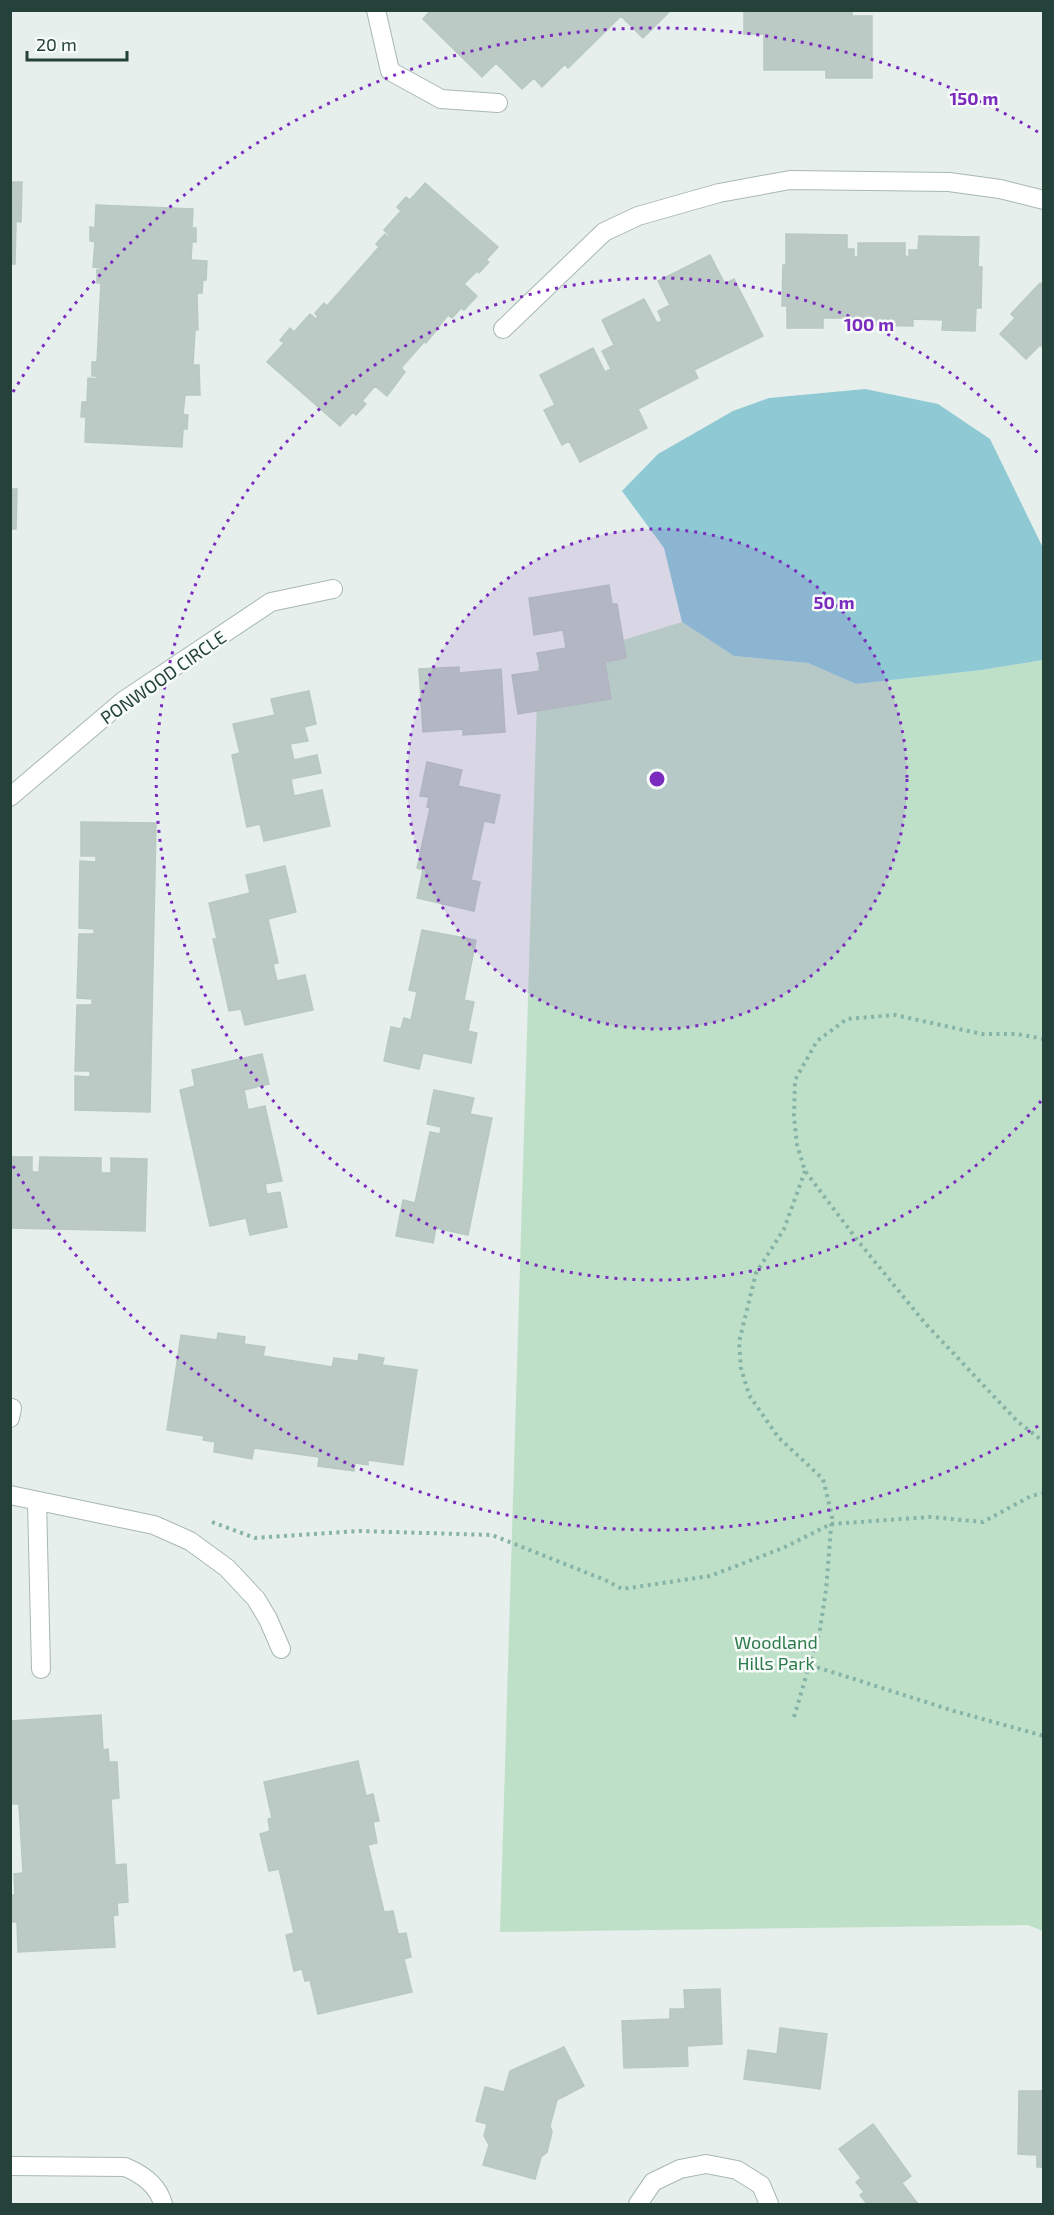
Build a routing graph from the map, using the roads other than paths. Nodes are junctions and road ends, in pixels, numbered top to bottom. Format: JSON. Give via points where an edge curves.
{"nodes":[{"id":1,"x":376,"y":10,"type":"edge"},
{"id":2,"x":498,"y":103,"type":"dead end"},
{"id":3,"x":1044,"y":200,"type":"edge"},
{"id":4,"x":503,"y":329,"type":"dead end"},
{"id":5,"x":333,"y":589,"type":"dead end"},
{"id":6,"x":10,"y":797,"type":"edge"},
{"id":7,"x":10,"y":1496,"type":"edge"},
{"id":8,"x":37,"y":1501,"type":"junction"},
{"id":9,"x":281,"y":1649,"type":"dead end"},
{"id":10,"x":41,"y":1669,"type":"dead end"},
{"id":11,"x":10,"y":2166,"type":"edge"},
{"id":12,"x":163,"y":2205,"type":"edge"},
{"id":13,"x":638,"y":2205,"type":"edge"},
{"id":14,"x":769,"y":2205,"type":"edge"}],
"edges":[{"from":1,"to":2,"type":"street","via":[[390,71],[441,99]]},
{"from":3,"to":4,"type":"street","via":[[949,182],[790,180],[719,193],[638,216],[604,232]]},
{"from":5,"to":6,"type":"street","name":"PONWOOD CIRCLE","via":[[272,602],[123,701]]},
{"from":7,"to":8,"type":"street"},
{"from":8,"to":9,"type":"street","via":[[154,1525],[190,1541],[227,1568],[256,1599]]},
{"from":8,"to":10,"type":"street"},
{"from":11,"to":12,"type":"street","via":[[125,2166],[141,2173],[160,2194]]},
{"from":13,"to":14,"type":"street","via":[[653,2182],[680,2169],[706,2164],[737,2170],[761,2185]]}]}
